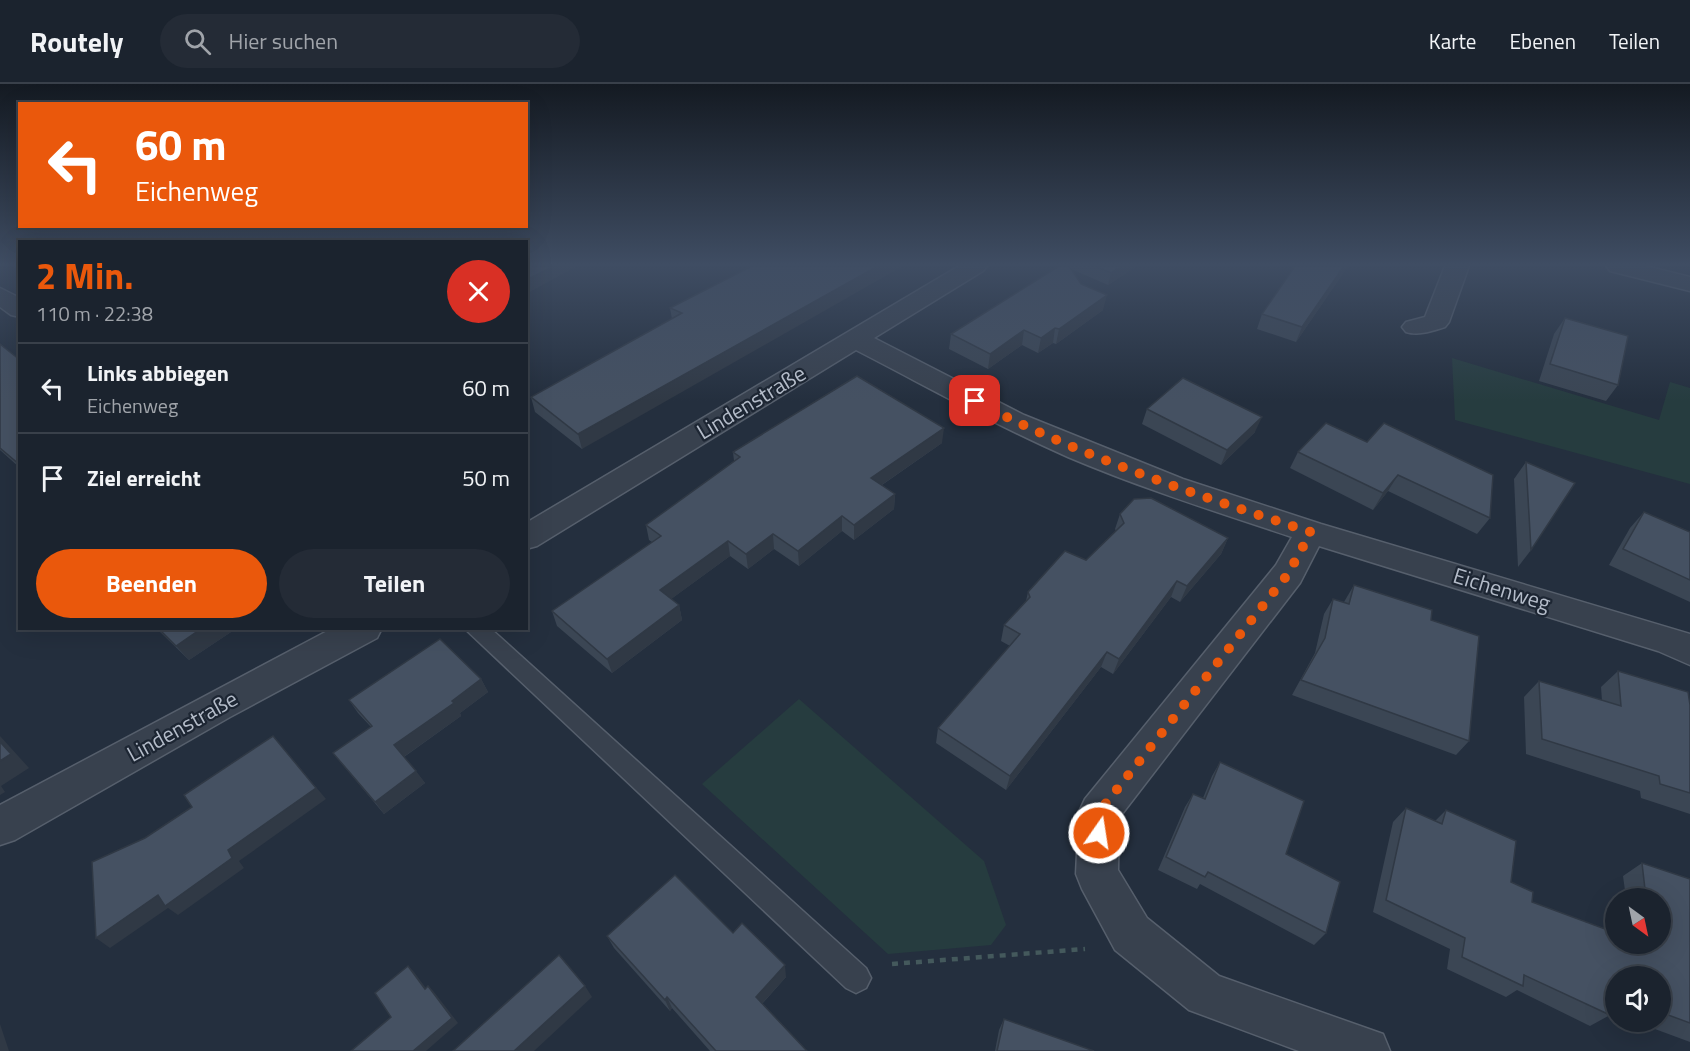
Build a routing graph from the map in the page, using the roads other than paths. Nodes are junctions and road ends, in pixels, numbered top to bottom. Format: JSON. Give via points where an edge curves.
{"nodes":[{"id":1,"x":901,"y":311,"type":"edge"},
{"id":2,"x":1440,"y":311,"type":"edge"},
{"id":3,"x":1415,"y":327,"type":"dead end"},
{"id":4,"x":855,"y":339,"type":"junction"},
{"id":5,"x":1311,"y":532,"type":"junction"},
{"id":6,"x":528,"y":537,"type":"edge"},
{"id":7,"x":361,"y":630,"type":"edge"},
{"id":8,"x":478,"y":630,"type":"edge"},
{"id":9,"x":1690,"y":651,"type":"edge"},
{"id":10,"x":0,"y":826,"type":"edge"},
{"id":11,"x":856,"y":978,"type":"dead end"},
{"id":12,"x":1366,"y":1051,"type":"edge"}],
"edges":[{"from":1,"to":4,"type":"street","name":"Lindenstraße"},
{"from":2,"to":3,"type":"street","via":[[1436,322]]},
{"from":4,"to":5,"type":"street","name":"Eichenweg","via":[[1014,422],[1079,450]]},
{"from":4,"to":6,"type":"street","name":"Lindenstraße"},
{"from":5,"to":9,"type":"street","name":"Eichenweg","via":[[1669,640]]},
{"from":5,"to":12,"type":"street","via":[[1288,574],[1099,812],[1098,874],[1131,934],[1205,994]]},
{"from":7,"to":10,"type":"street","name":"Lindenstraße"},
{"from":8,"to":11,"type":"lane"}]}
